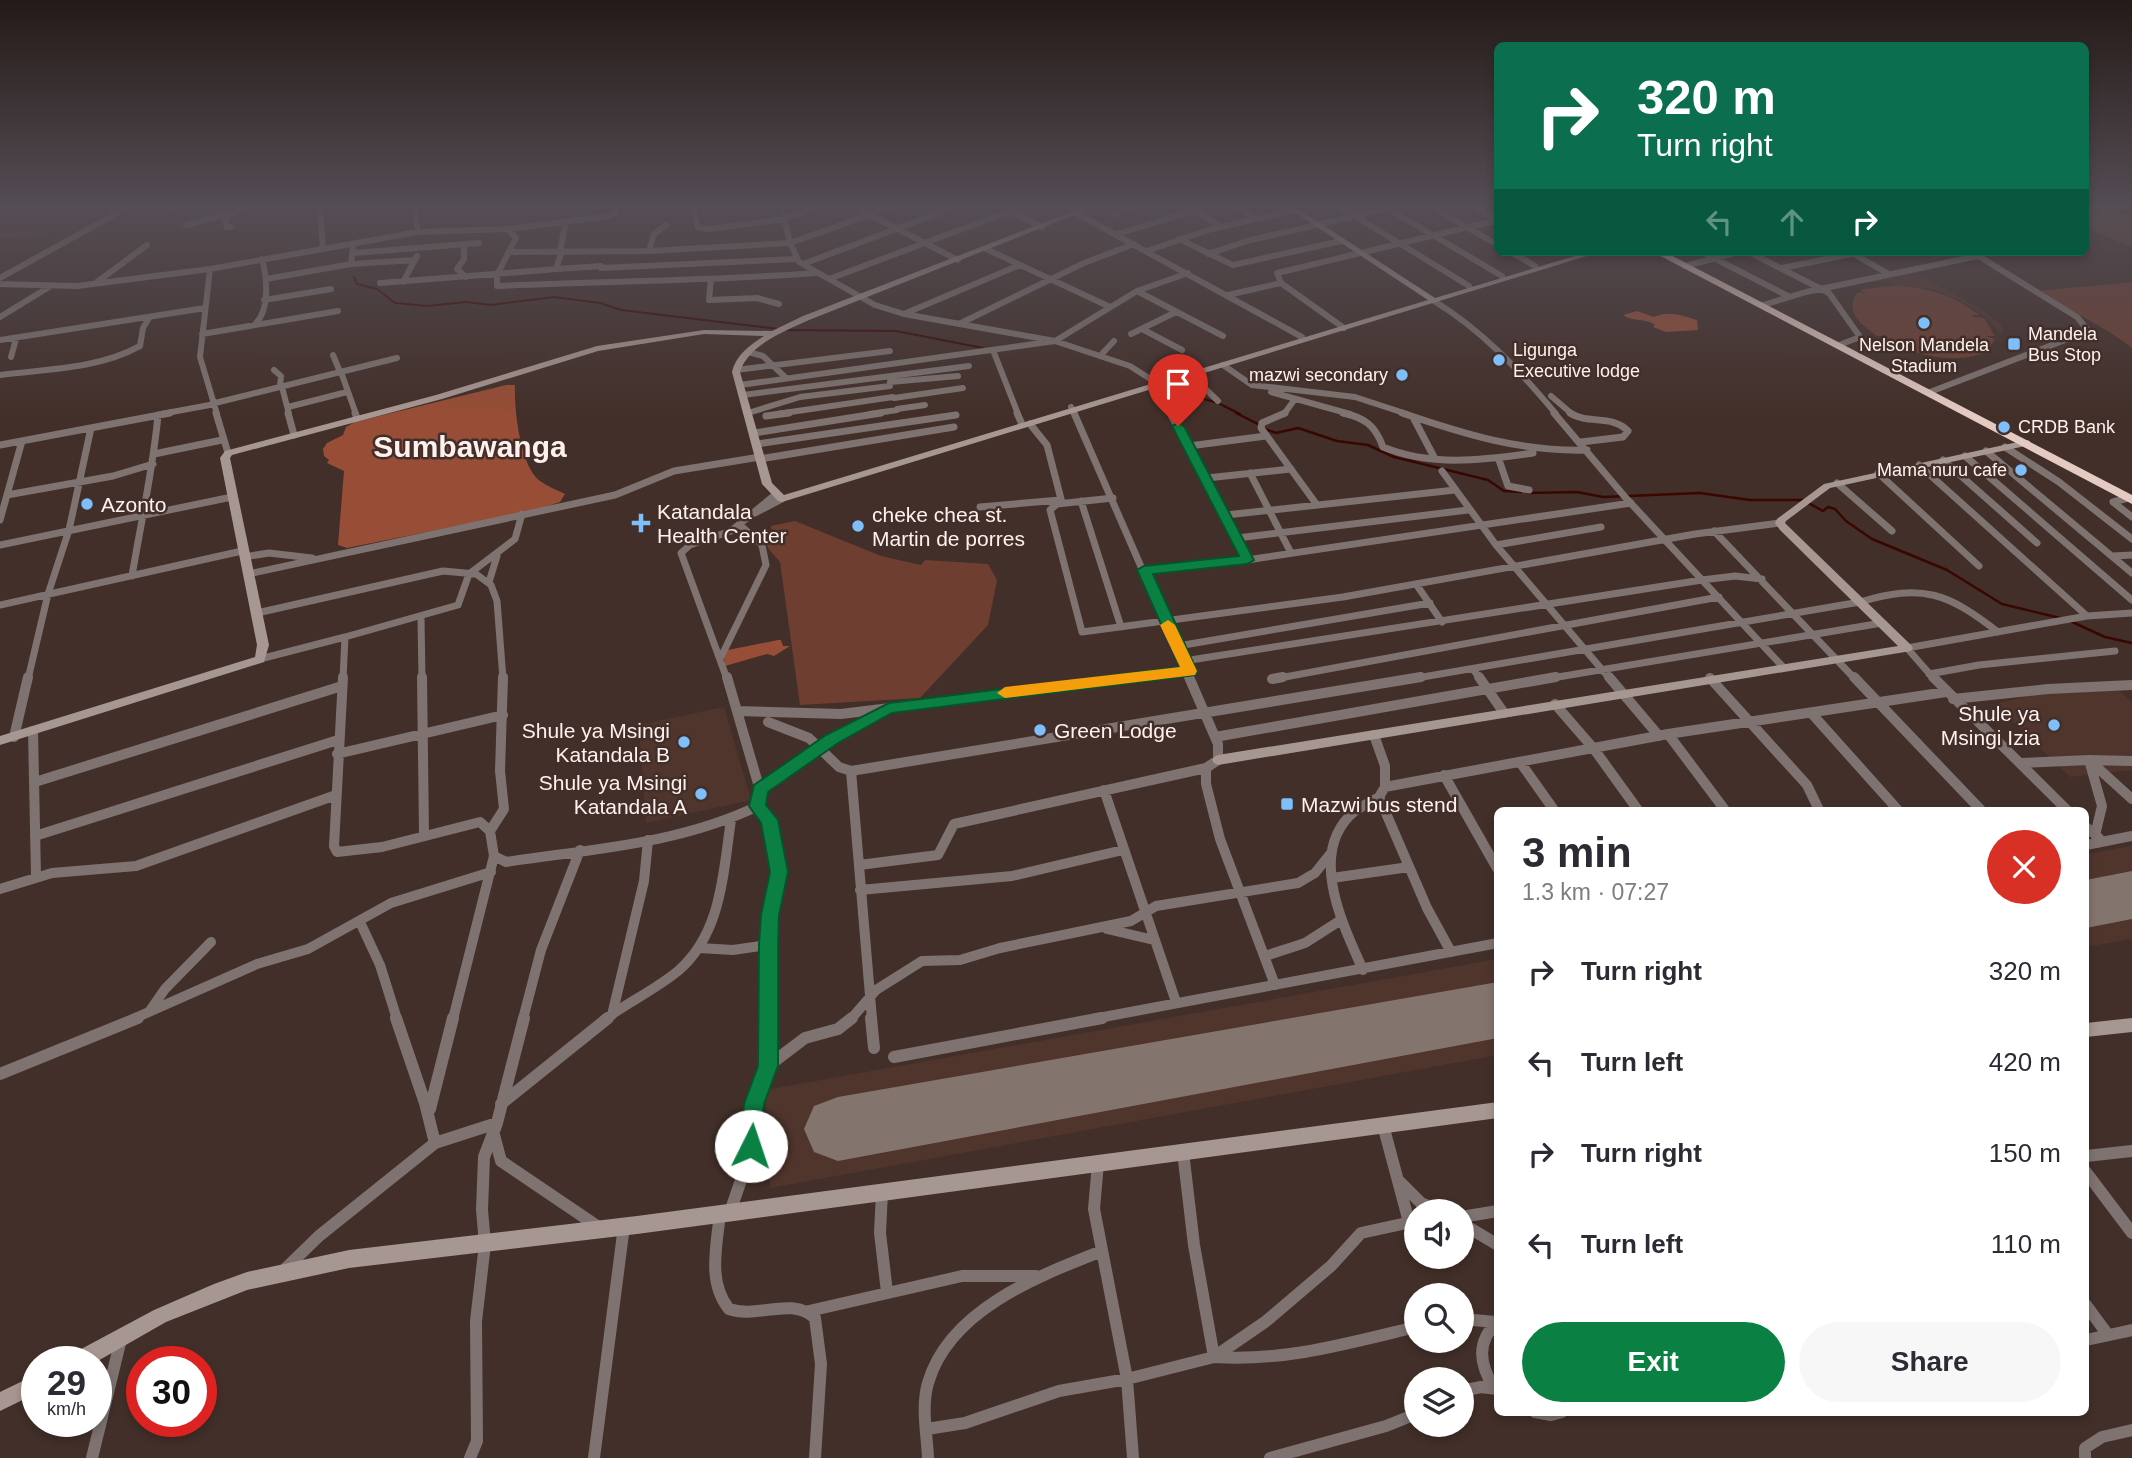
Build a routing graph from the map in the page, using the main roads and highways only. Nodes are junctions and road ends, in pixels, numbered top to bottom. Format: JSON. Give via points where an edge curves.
{"nodes":[{"id":1,"x":1705,"y":276,"type":"edge"},
{"id":2,"x":2130,"y":499,"type":"edge"}],
"edges":[{"from":1,"to":2,"type":"highway"}]}
